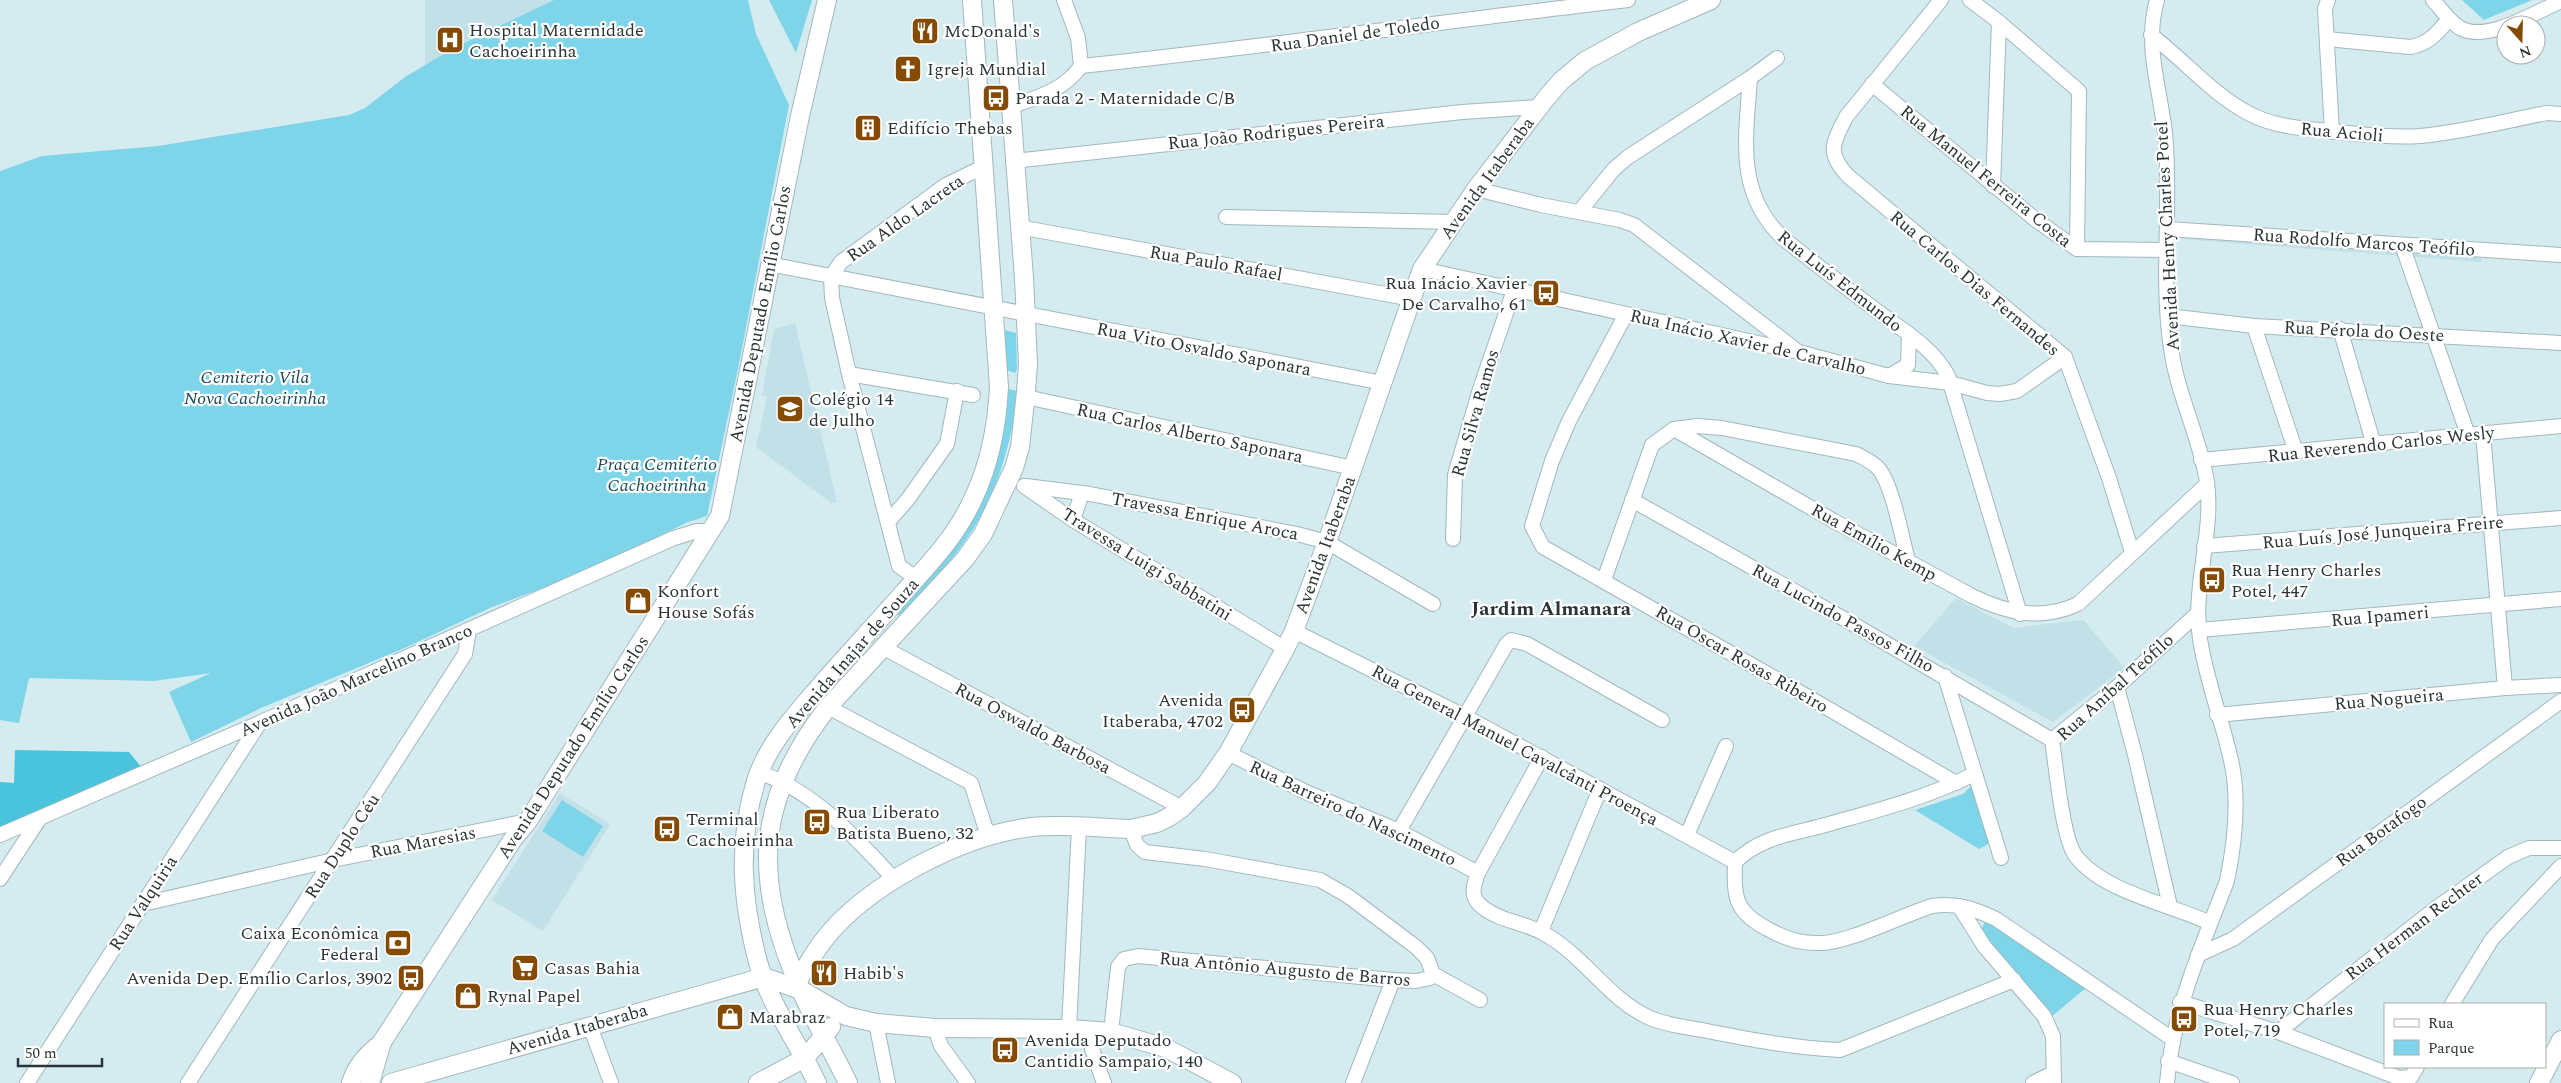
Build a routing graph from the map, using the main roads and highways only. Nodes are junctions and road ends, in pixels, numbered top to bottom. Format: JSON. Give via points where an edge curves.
{"nodes":[{"id":1,"x":828,"y":0,"type":"edge"},
{"id":2,"x":972,"y":0,"type":"edge"},
{"id":3,"x":1003,"y":0,"type":"edge"},
{"id":4,"x":1711,"y":0,"type":"edge"},
{"id":5,"x":1691,"y":4,"type":"edge"},
{"id":6,"x":999,"y":388,"type":"junction"},
{"id":7,"x":1026,"y":394,"type":"junction"},
{"id":8,"x":824,"y":940,"type":"junction"},
{"id":9,"x":783,"y":947,"type":"junction"},
{"id":10,"x":764,"y":977,"type":"junction"},
{"id":11,"x":799,"y":987,"type":"junction"},
{"id":12,"x":846,"y":1016,"type":"junction"},
{"id":13,"x":824,"y":1032,"type":"junction"},
{"id":14,"x":2561,"y":1040,"type":"edge"},
{"id":15,"x":382,"y":1042,"type":"junction"},
{"id":16,"x":805,"y":1058,"type":"junction"},
{"id":17,"x":404,"y":1080,"type":"edge"},
{"id":18,"x":351,"y":1083,"type":"edge"},
{"id":19,"x":370,"y":1083,"type":"edge"},
{"id":20,"x":758,"y":1083,"type":"edge"},
{"id":21,"x":817,"y":1083,"type":"edge"},
{"id":22,"x":848,"y":1083,"type":"edge"},
{"id":23,"x":1232,"y":1083,"type":"edge"},
{"id":24,"x":2539,"y":1083,"type":"edge"}],
"edges":[{"from":1,"to":15,"type":"main road","name":"Avenida Deputado Emílio Carlos","via":[[769,264],[720,516],[528,821],[513,839]]},
{"from":2,"to":6,"type":"main road","name":"Avenida Inajar de Souza"},
{"from":3,"to":7,"type":"main road","name":"Avenida Inajar de Souza","via":[[1025,314]]},
{"from":4,"to":5,"type":"main road","name":"Avenida Itaberaba"},
{"from":5,"to":8,"type":"main road","name":"Avenida Itaberaba","via":[[1609,46],[1561,81],[1476,189],[1422,269],[1294,631],[1228,753],[1207,783],[1182,808],[1157,823],[1131,830],[1032,827],[988,836],[922,863],[868,899]]},
{"from":6,"to":7,"type":"main road","via":[[1014,381],[1022,385]]},
{"from":6,"to":10,"type":"main road","name":"Avenida Inajar de Souza","via":[[995,435],[986,466],[955,533],[802,706],[783,731],[760,772],[746,826],[742,871],[749,921]]},
{"from":7,"to":9,"type":"main road","name":"Avenida Inajar de Souza","via":[[1018,484],[965,559],[828,707],[794,756],[782,780],[772,817],[767,870]]},
{"from":8,"to":9,"type":"main road","name":"Avenida Itaberaba","via":[[804,950]]},
{"from":8,"to":11,"type":"main road","name":"Avenida Itaberaba"},
{"from":9,"to":11,"type":"main road","name":"Avenida Inajar de Souza"},
{"from":10,"to":11,"type":"main road"},
{"from":10,"to":16,"type":"main road","name":"Avenida Inajar de Souza"},
{"from":10,"to":17,"type":"main road","name":"Avenida Itaberaba"},
{"from":11,"to":12,"type":"main road"},
{"from":11,"to":13,"type":"main road","name":"Avenida Inajar de Souza"},
{"from":12,"to":13,"type":"main road"},
{"from":12,"to":23,"type":"main road","via":[[876,1023],[935,1028],[1111,1032],[1166,1048]]},
{"from":13,"to":16,"type":"main road"},
{"from":13,"to":22,"type":"main road","name":"Avenida Inajar de Souza"},
{"from":14,"to":24,"type":"main road"},
{"from":15,"to":17,"type":"main road","via":[[383,1057],[390,1069],[406,1075]]},
{"from":15,"to":18,"type":"main road","name":"Avenida Deputado Emílio Carlos","via":[[369,1052]]},
{"from":15,"to":19,"type":"main road","name":"Avenida Deputado Emílio Carlos"},
{"from":16,"to":20,"type":"main road"},
{"from":16,"to":21,"type":"main road","name":"Avenida Inajar de Souza"}]}
